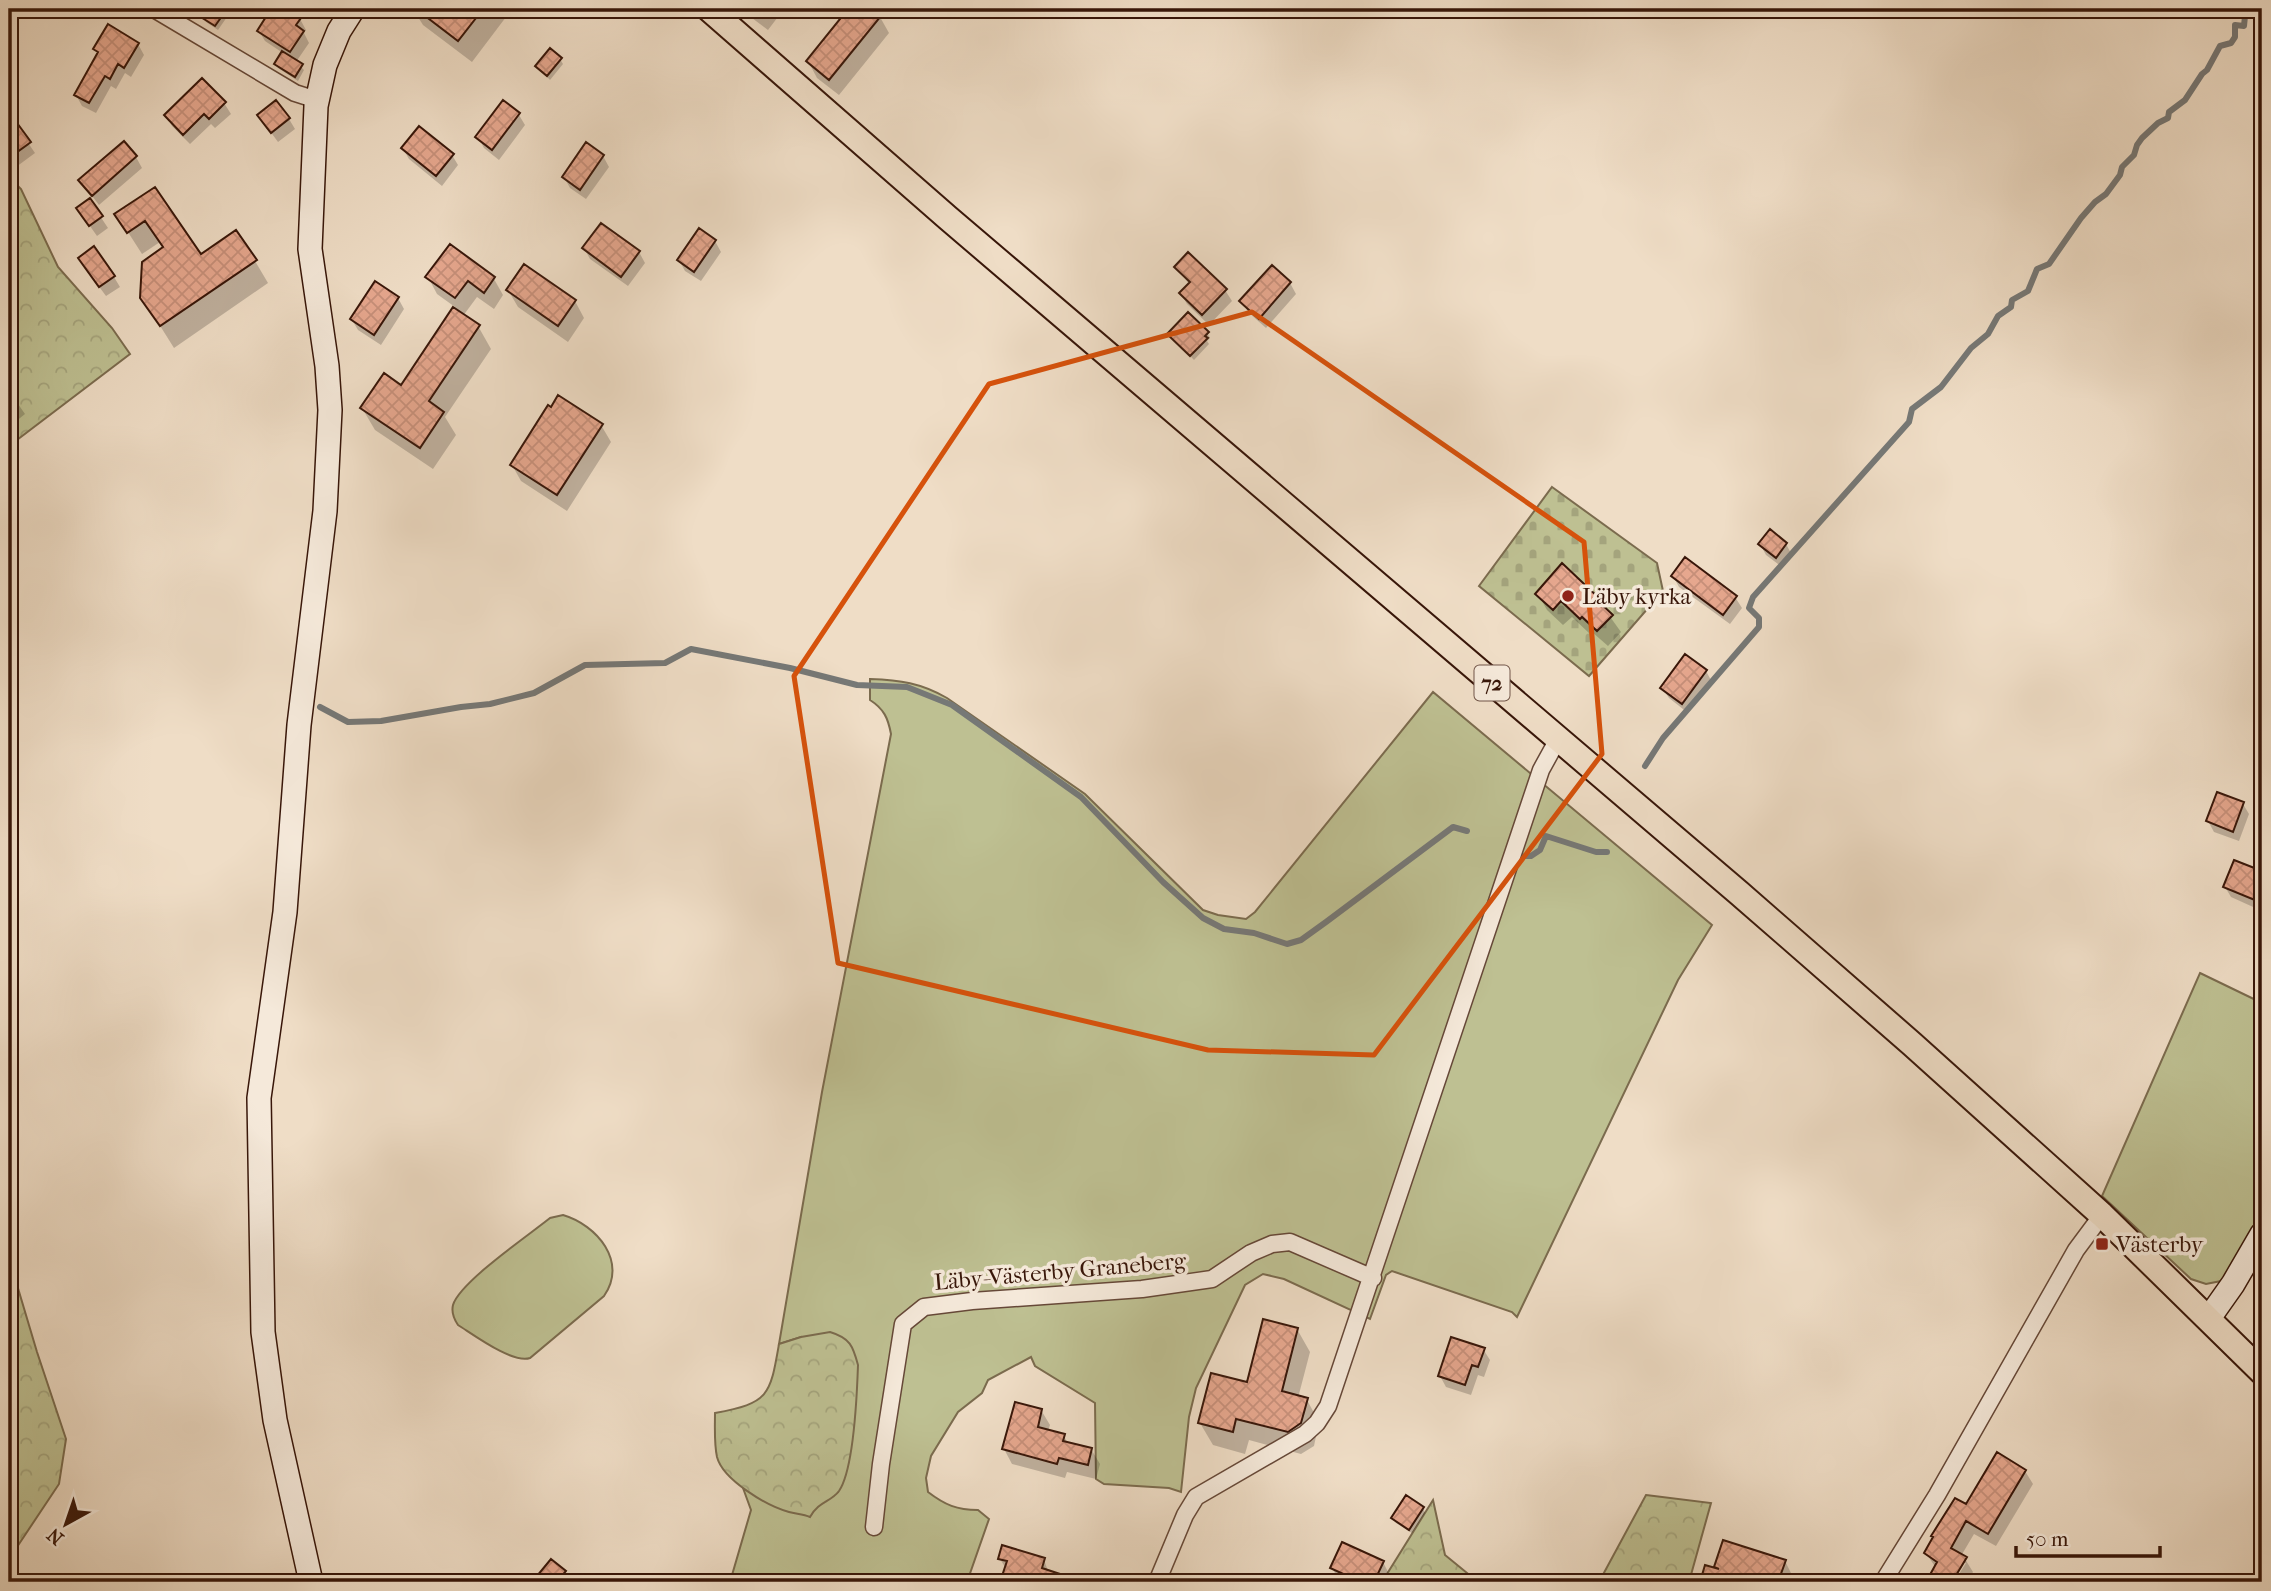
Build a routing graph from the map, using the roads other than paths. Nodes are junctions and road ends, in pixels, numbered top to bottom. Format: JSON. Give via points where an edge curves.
{"nodes":[{"id":1,"x":154,"y":9,"type":"edge"},
{"id":2,"x":353,"y":9,"type":"edge"},
{"id":3,"x":709,"y":9,"type":"edge"},
{"id":4,"x":317,"y":100,"type":"junction"},
{"id":5,"x":1558,"y":739,"type":"junction"},
{"id":6,"x":2102,"y":1214,"type":"junction"},
{"id":7,"x":2262,"y":1234,"type":"edge"},
{"id":8,"x":1373,"y":1278,"type":"junction"},
{"id":9,"x":2209,"y":1318,"type":"junction"},
{"id":10,"x":2262,"y":1372,"type":"edge"},
{"id":11,"x":874,"y":1527,"type":"dead end"},
{"id":12,"x":311,"y":1582,"type":"edge"},
{"id":13,"x":1157,"y":1582,"type":"edge"},
{"id":14,"x":1883,"y":1582,"type":"edge"}],
"edges":[{"from":1,"to":4,"type":"street","via":[[295,93]]},
{"from":2,"to":4,"type":"street","via":[[329,55]]},
{"from":3,"to":5,"type":"main road","number":"72"},
{"from":4,"to":12,"type":"street","via":[[310,249],[329,390],[325,511],[299,725],[285,912],[259,1098],[263,1332],[275,1420]]},
{"from":5,"to":6,"type":"main road","number":"72"},
{"from":5,"to":8,"type":"street","via":[[1541,771]]},
{"from":6,"to":9,"type":"main road","number":"72"},
{"from":6,"to":14,"type":"street","via":[[2076,1250]]},
{"from":7,"to":9,"type":"street"},
{"from":8,"to":11,"type":"street","name":"Läby-Västerby Graneberg","via":[[1290,1242],[1251,1253],[1212,1279],[924,1307],[903,1324]]},
{"from":8,"to":13,"type":"street","via":[[1325,1412],[1305,1434],[1196,1497]]},
{"from":9,"to":10,"type":"main road","number":"72"}]}
